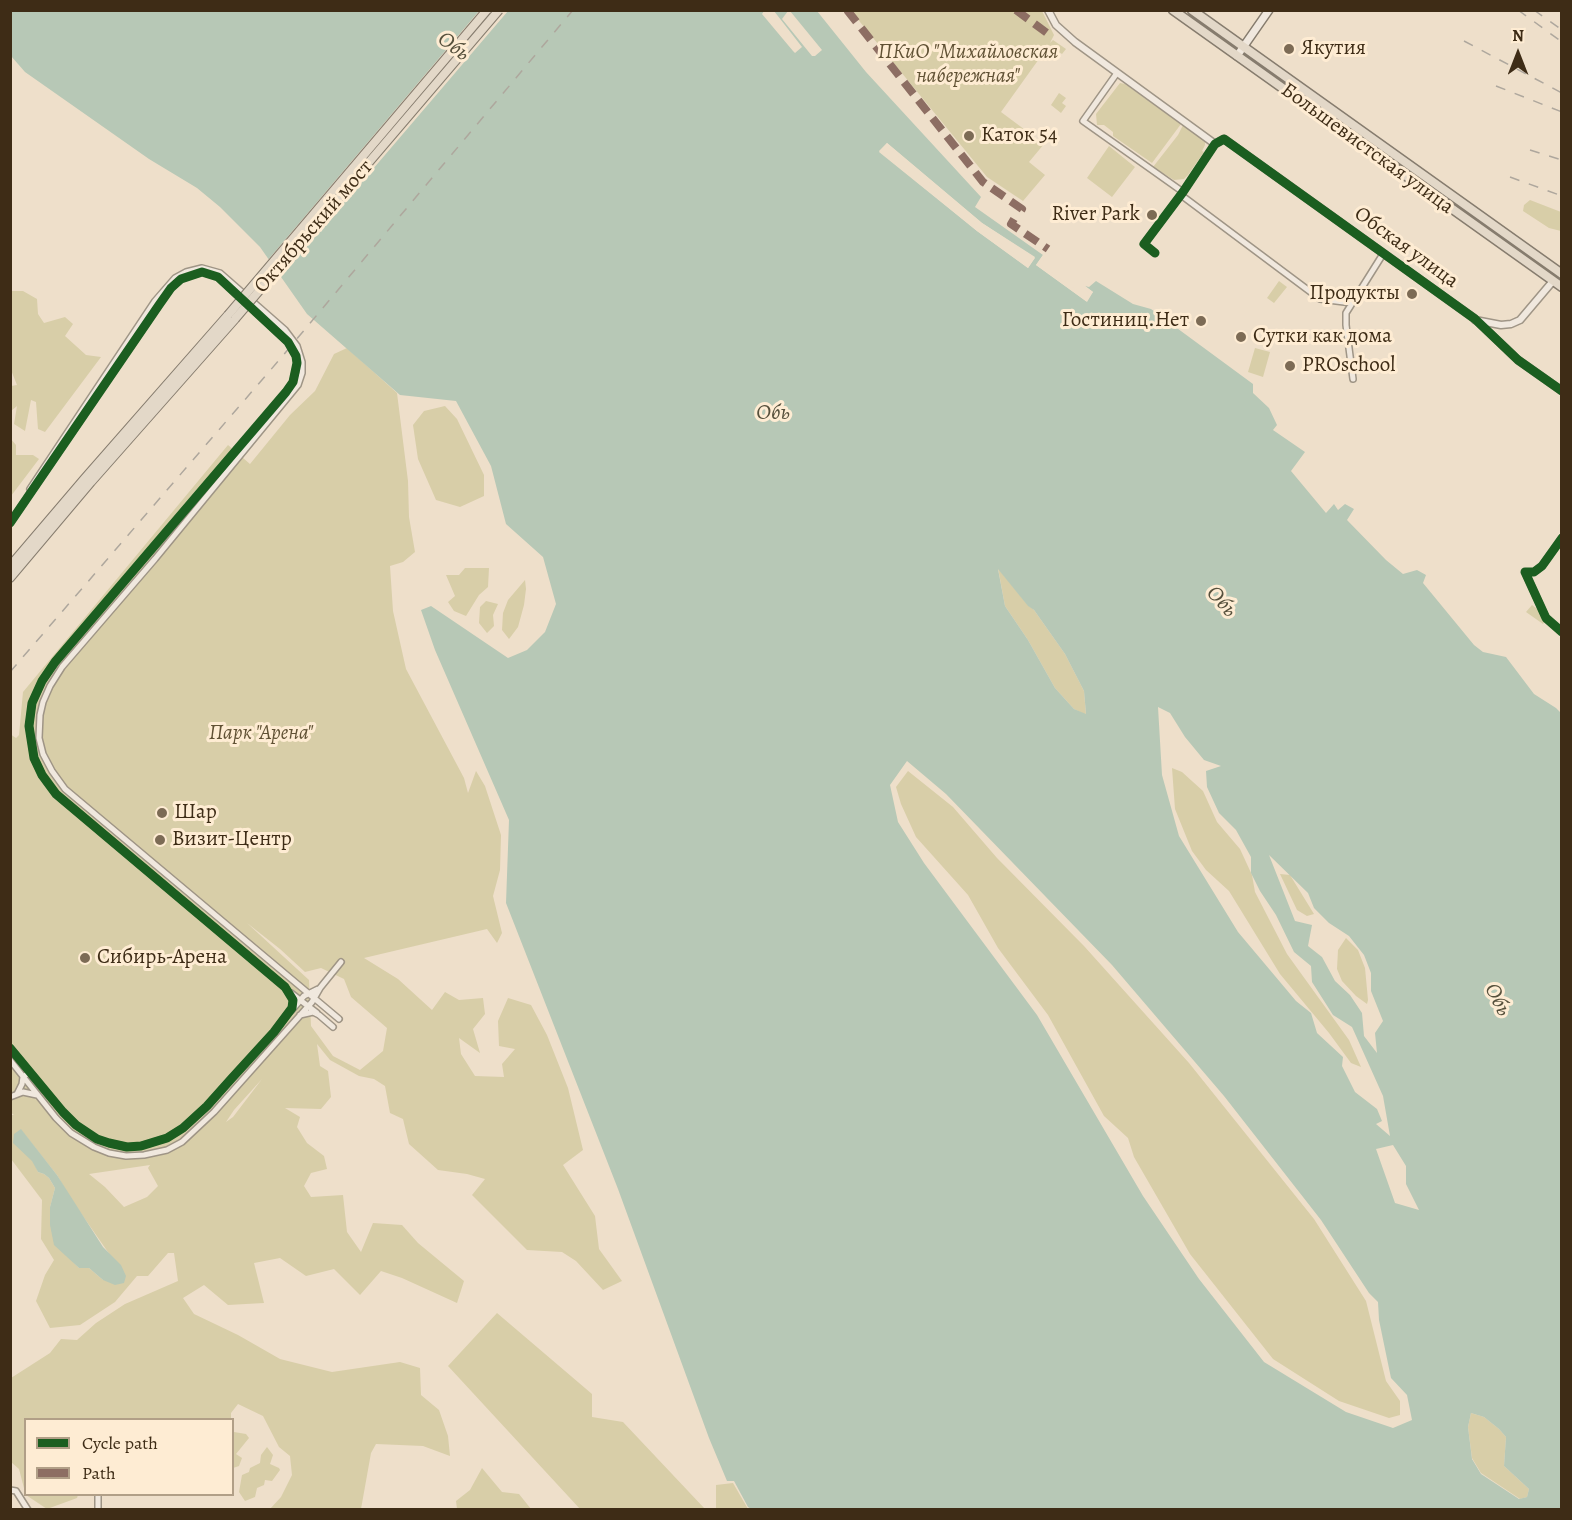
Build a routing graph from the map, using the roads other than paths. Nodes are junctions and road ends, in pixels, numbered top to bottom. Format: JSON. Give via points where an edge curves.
{"nodes":[{"id":1,"x":487,"y":10,"type":"edge"},
{"id":2,"x":499,"y":10,"type":"edge"},
{"id":3,"x":1048,"y":10,"type":"edge"},
{"id":4,"x":1173,"y":10,"type":"edge"},
{"id":5,"x":1192,"y":10,"type":"edge"},
{"id":6,"x":1269,"y":10,"type":"edge"},
{"id":7,"x":1243,"y":47,"type":"junction"},
{"id":8,"x":1237,"y":56,"type":"junction"},
{"id":9,"x":1117,"y":73,"type":"junction"},
{"id":10,"x":1215,"y":144,"type":"junction"},
{"id":11,"x":1182,"y":194,"type":"junction"},
{"id":12,"x":1155,"y":253,"type":"dead end"},
{"id":13,"x":1383,"y":254,"type":"junction"},
{"id":14,"x":1562,"y":274,"type":"edge"},
{"id":15,"x":1553,"y":281,"type":"junction"},
{"id":16,"x":1562,"y":287,"type":"edge"},
{"id":17,"x":1352,"y":303,"type":"junction"},
{"id":18,"x":232,"y":317,"type":"junction"},
{"id":19,"x":1475,"y":319,"type":"junction"},
{"id":20,"x":1353,"y":379,"type":"dead end"},
{"id":21,"x":1562,"y":391,"type":"edge"},
{"id":22,"x":10,"y":517,"type":"edge"},
{"id":23,"x":10,"y":523,"type":"edge"},
{"id":24,"x":1562,"y":538,"type":"edge"},
{"id":25,"x":10,"y":566,"type":"edge"},
{"id":26,"x":10,"y":578,"type":"edge"},
{"id":27,"x":1562,"y":632,"type":"edge"},
{"id":28,"x":124,"y":840,"type":"junction"},
{"id":29,"x":119,"y":847,"type":"junction"},
{"id":30,"x":198,"y":902,"type":"junction"},
{"id":31,"x":193,"y":908,"type":"junction"},
{"id":32,"x":341,"y":962,"type":"dead end"},
{"id":33,"x":298,"y":986,"type":"junction"},
{"id":34,"x":320,"y":988,"type":"junction"},
{"id":35,"x":290,"y":992,"type":"junction"},
{"id":36,"x":307,"y":1000,"type":"junction"},
{"id":37,"x":325,"y":1008,"type":"junction"},
{"id":38,"x":288,"y":1015,"type":"junction"},
{"id":39,"x":319,"y":1015,"type":"junction"},
{"id":40,"x":299,"y":1016,"type":"junction"},
{"id":41,"x":339,"y":1019,"type":"dead end"},
{"id":42,"x":333,"y":1027,"type":"dead end"},
{"id":43,"x":261,"y":1046,"type":"junction"},
{"id":44,"x":10,"y":1048,"type":"edge"},
{"id":45,"x":268,"y":1051,"type":"junction"},
{"id":46,"x":10,"y":1060,"type":"edge"},
{"id":47,"x":30,"y":1072,"type":"junction"},
{"id":48,"x":23,"y":1077,"type":"junction"},
{"id":49,"x":13,"y":1096,"type":"edge"},
{"id":50,"x":39,"y":1096,"type":"junction"},
{"id":51,"x":207,"y":1106,"type":"junction"},
{"id":52,"x":63,"y":1112,"type":"junction"},
{"id":53,"x":214,"y":1112,"type":"junction"},
{"id":54,"x":57,"y":1118,"type":"junction"},
{"id":55,"x":10,"y":1490,"type":"edge"},
{"id":56,"x":28,"y":1509,"type":"edge"}],
"edges":[{"from":1,"to":18,"type":"main road","name":"Октябрьский мост","bridge":true},
{"from":2,"to":18,"type":"main road","name":"Октябрьский мост","bridge":true},
{"from":3,"to":9,"type":"street","via":[[1064,34]]},
{"from":4,"to":8,"type":"highway","name":"Большевистская улица"},
{"from":5,"to":7,"type":"highway","name":"Большевистская улица"},
{"from":6,"to":7,"type":"main road"},
{"from":7,"to":8,"type":"main road"},
{"from":7,"to":14,"type":"highway","name":"Большевистская улица"},
{"from":8,"to":15,"type":"highway","name":"Большевистская улица"},
{"from":9,"to":10,"type":"street"},
{"from":9,"to":11,"type":"street","via":[[1083,121]]},
{"from":10,"to":11,"type":"street"},
{"from":10,"to":13,"type":"street","name":"Обская улица","via":[[1224,139]]},
{"from":11,"to":12,"type":"street","via":[[1143,244]]},
{"from":11,"to":17,"type":"street","via":[[1320,299]]},
{"from":13,"to":17,"type":"street"},
{"from":13,"to":19,"type":"street","name":"Обская улица"},
{"from":15,"to":16,"type":"highway","name":"Большевистская улица"},
{"from":15,"to":19,"type":"street","via":[[1520,320],[1501,325]]},
{"from":17,"to":20,"type":"street","via":[[1346,322]]},
{"from":18,"to":25,"type":"main road","name":"Октябрьский мост","via":[[92,469]]},
{"from":18,"to":26,"type":"main road","name":"Октябрьский мост"},
{"from":19,"to":21,"type":"street","name":"Обская улица","via":[[1518,360]]},
{"from":22,"to":28,"type":"street","via":[[155,301],[175,278],[202,268],[220,273],[285,330],[297,346],[302,373],[291,395],[62,667],[43,702],[39,738],[52,771],[65,789]]},
{"from":23,"to":29,"type":"street","via":[[159,305],[182,279],[202,272],[218,276],[288,342],[297,363],[286,392],[55,662],[32,703],[30,739],[42,775],[56,794]]},
{"from":24,"to":27,"type":"street","via":[[1542,566],[1525,572],[1546,618]]},
{"from":28,"to":29,"type":"street"},
{"from":28,"to":30,"type":"street"},
{"from":29,"to":31,"type":"street"},
{"from":30,"to":31,"type":"street"},
{"from":30,"to":33,"type":"street"},
{"from":31,"to":35,"type":"street"},
{"from":32,"to":34,"type":"street"},
{"from":33,"to":34,"type":"street","via":[[308,990]]},
{"from":33,"to":36,"type":"street"},
{"from":34,"to":36,"type":"street"},
{"from":34,"to":37,"type":"street"},
{"from":35,"to":36,"type":"street"},
{"from":35,"to":38,"type":"street","via":[[293,1000]]},
{"from":36,"to":37,"type":"street"},
{"from":36,"to":38,"type":"street"},
{"from":36,"to":39,"type":"street"},
{"from":36,"to":40,"type":"street"},
{"from":37,"to":41,"type":"street"},
{"from":38,"to":43,"type":"street"},
{"from":39,"to":40,"type":"street","via":[[313,1012]]},
{"from":39,"to":42,"type":"street"},
{"from":40,"to":45,"type":"street"},
{"from":43,"to":45,"type":"street"},
{"from":43,"to":51,"type":"street"},
{"from":44,"to":47,"type":"street"},
{"from":45,"to":53,"type":"street"},
{"from":46,"to":48,"type":"street"},
{"from":47,"to":48,"type":"street"},
{"from":47,"to":52,"type":"street"},
{"from":48,"to":49,"type":"street"},
{"from":48,"to":50,"type":"street"},
{"from":49,"to":50,"type":"street","via":[[23,1092]]},
{"from":50,"to":54,"type":"street"},
{"from":51,"to":52,"type":"street","via":[[166,1138],[127,1147],[97,1139]]},
{"from":51,"to":53,"type":"street"},
{"from":52,"to":54,"type":"street"},
{"from":53,"to":54,"type":"street","via":[[182,1142],[167,1150],[126,1156],[94,1147]]},
{"from":55,"to":56,"type":"street","via":[[16,1491]]}]}
